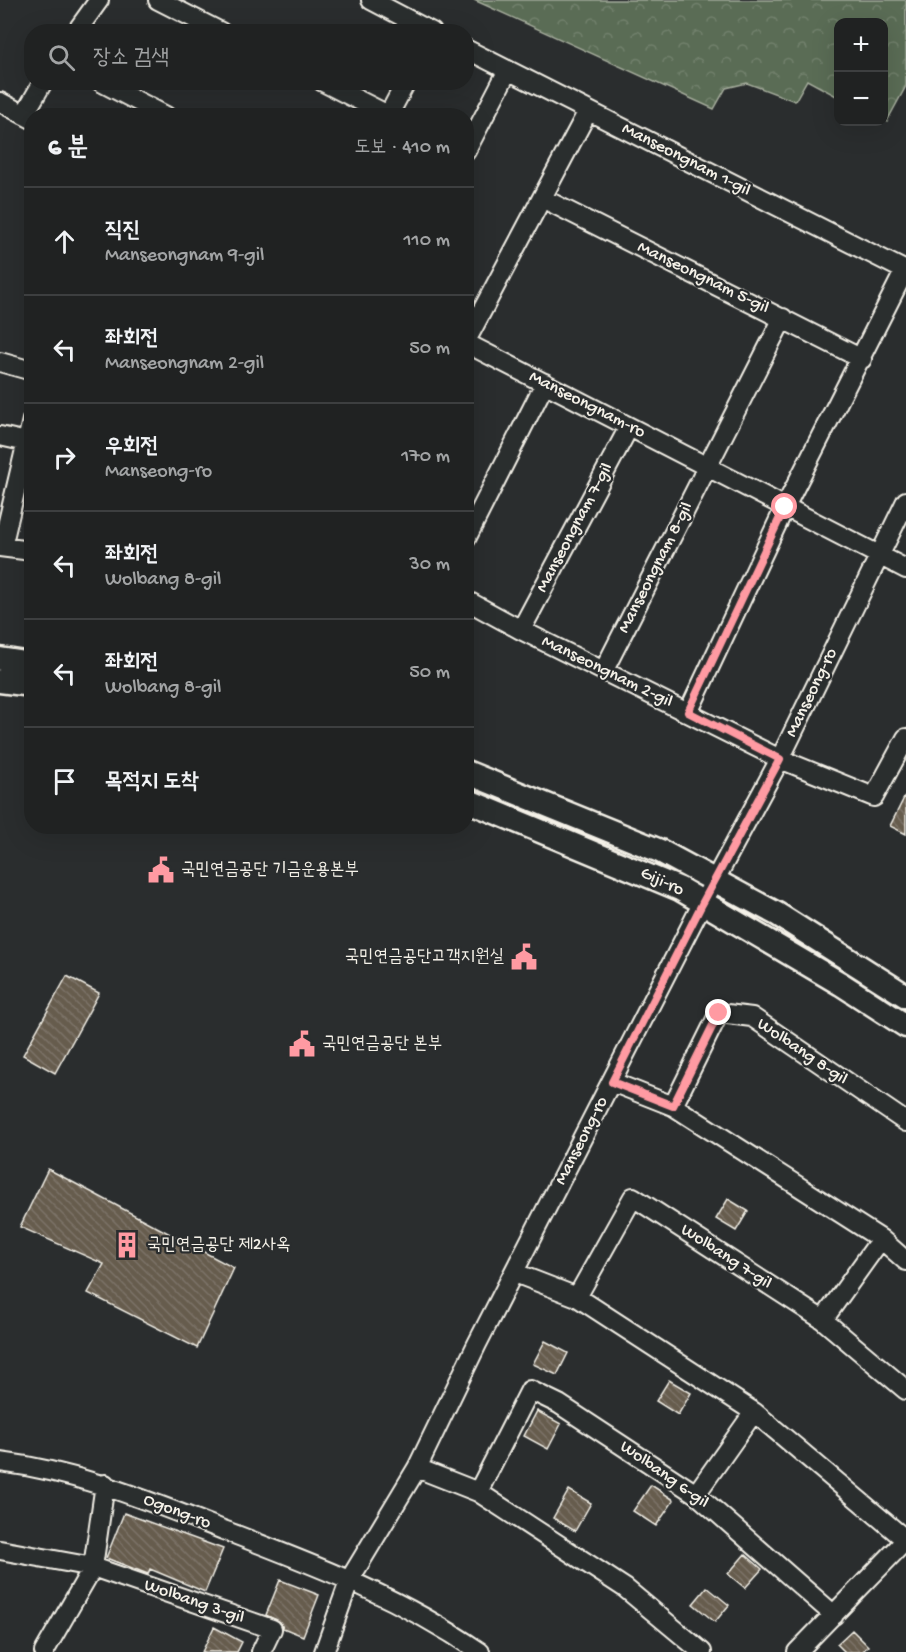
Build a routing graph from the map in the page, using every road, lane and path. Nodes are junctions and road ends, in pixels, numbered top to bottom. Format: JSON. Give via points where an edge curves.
{"nodes":[{"id":1,"x":99,"y":0,"type":"edge"},
{"id":2,"x":158,"y":0,"type":"edge"},
{"id":3,"x":371,"y":0,"type":"edge"},
{"id":4,"x":82,"y":24,"type":"edge"},
{"id":5,"x":205,"y":24,"type":"edge"},
{"id":6,"x":417,"y":24,"type":"edge"},
{"id":7,"x":474,"y":53,"type":"edge"},
{"id":8,"x":508,"y":70,"type":"junction"},
{"id":9,"x":40,"y":90,"type":"edge"},
{"id":10,"x":116,"y":90,"type":"edge"},
{"id":11,"x":339,"y":90,"type":"edge"},
{"id":12,"x":402,"y":90,"type":"edge"},
{"id":13,"x":0,"y":102,"type":"edge"},
{"id":14,"x":32,"y":108,"type":"edge"},
{"id":15,"x":151,"y":108,"type":"edge"},
{"id":16,"x":374,"y":108,"type":"edge"},
{"id":17,"x":392,"y":108,"type":"edge"},
{"id":18,"x":588,"y":111,"type":"junction"},
{"id":19,"x":24,"y":115,"type":"edge"},
{"id":20,"x":474,"y":136,"type":"edge"},
{"id":21,"x":542,"y":198,"type":"junction"},
{"id":22,"x":905,"y":271,"type":"edge"},
{"id":23,"x":783,"y":318,"type":"junction"},
{"id":24,"x":474,"y":327,"type":"edge"},
{"id":25,"x":474,"y":346,"type":"edge"},
{"id":26,"x":862,"y":359,"type":"junction"},
{"id":27,"x":0,"y":362,"type":"edge"},
{"id":28,"x":24,"y":368,"type":"edge"},
{"id":29,"x":544,"y":383,"type":"junction"},
{"id":30,"x":629,"y":427,"type":"junction"},
{"id":31,"x":0,"y":436,"type":"edge"},
{"id":32,"x":24,"y":441,"type":"edge"},
{"id":33,"x":24,"y":454,"type":"edge"},
{"id":34,"x":707,"y":467,"type":"junction"},
{"id":35,"x":906,"y":501,"type":"edge"},
{"id":36,"x":785,"y":507,"type":"junction"},
{"id":37,"x":474,"y":523,"type":"edge"},
{"id":38,"x":1,"y":547,"type":"edge"},
{"id":39,"x":24,"y":550,"type":"edge"},
{"id":40,"x":879,"y":555,"type":"junction"},
{"id":41,"x":906,"y":569,"type":"edge"},
{"id":42,"x":474,"y":604,"type":"edge"},
{"id":43,"x":521,"y":630,"type":"junction"},
{"id":44,"x":0,"y":659,"type":"edge"},
{"id":45,"x":24,"y":663,"type":"edge"},
{"id":46,"x":604,"y":670,"type":"junction"},
{"id":47,"x":0,"y":681,"type":"edge"},
{"id":48,"x":24,"y":684,"type":"edge"},
{"id":49,"x":688,"y":712,"type":"junction"},
{"id":50,"x":906,"y":738,"type":"edge"},
{"id":51,"x":780,"y":759,"type":"junction"},
{"id":52,"x":474,"y":775,"type":"edge"},
{"id":53,"x":474,"y":803,"type":"edge"},
{"id":54,"x":715,"y":879,"type":"junction"},
{"id":55,"x":702,"y":904,"type":"junction"},
{"id":56,"x":906,"y":996,"type":"edge"},
{"id":57,"x":906,"y":1026,"type":"edge"},
{"id":58,"x":612,"y":1082,"type":"junction"},
{"id":59,"x":673,"y":1106,"type":"junction"},
{"id":60,"x":906,"y":1122,"type":"edge"},
{"id":61,"x":881,"y":1239,"type":"junction"},
{"id":62,"x":906,"y":1261,"type":"edge"},
{"id":63,"x":515,"y":1273,"type":"junction"},
{"id":64,"x":577,"y":1298,"type":"junction"},
{"id":65,"x":823,"y":1320,"type":"junction"},
{"id":66,"x":906,"y":1390,"type":"edge"},
{"id":67,"x":754,"y":1412,"type":"junction"},
{"id":68,"x":0,"y":1462,"type":"edge"},
{"id":69,"x":417,"y":1468,"type":"junction"},
{"id":70,"x":105,"y":1484,"type":"junction"},
{"id":71,"x":477,"y":1492,"type":"junction"},
{"id":72,"x":696,"y":1494,"type":"junction"},
{"id":73,"x":906,"y":1540,"type":"edge"},
{"id":74,"x":0,"y":1550,"type":"edge"},
{"id":75,"x":93,"y":1567,"type":"junction"},
{"id":76,"x":350,"y":1579,"type":"junction"},
{"id":77,"x":834,"y":1615,"type":"junction"},
{"id":78,"x":44,"y":1652,"type":"edge"},
{"id":79,"x":261,"y":1652,"type":"edge"},
{"id":80,"x":324,"y":1652,"type":"edge"},
{"id":81,"x":480,"y":1652,"type":"edge"},
{"id":82,"x":702,"y":1652,"type":"edge"},
{"id":83,"x":797,"y":1652,"type":"edge"}],
"edges":[{"from":1,"to":4,"type":"street"},
{"from":2,"to":5,"type":"street"},
{"from":3,"to":6,"type":"street"},
{"from":7,"to":8,"type":"street","name":"Manseongnam 1-gil"},
{"from":8,"to":18,"type":"street","name":"Manseongnam 1-gil"},
{"from":8,"to":20,"type":"street"},
{"from":9,"to":14,"type":"street"},
{"from":10,"to":15,"type":"street"},
{"from":11,"to":16,"type":"street"},
{"from":12,"to":17,"type":"street"},
{"from":13,"to":19,"type":"street"},
{"from":18,"to":21,"type":"street"},
{"from":18,"to":22,"type":"street","name":"Manseongnam 1-gil"},
{"from":21,"to":23,"type":"street","name":"Manseongnam 5-gil"},
{"from":21,"to":24,"type":"street"},
{"from":22,"to":26,"type":"street"},
{"from":23,"to":26,"type":"street","name":"Manseongnam 5-gil"},
{"from":23,"to":34,"type":"street"},
{"from":25,"to":29,"type":"street","name":"Manseongnam-ro"},
{"from":26,"to":36,"type":"street"},
{"from":27,"to":28,"type":"street"},
{"from":29,"to":30,"type":"street","name":"Manseongnam-ro"},
{"from":29,"to":37,"type":"street"},
{"from":30,"to":34,"type":"street","name":"Manseongnam-ro"},
{"from":30,"to":43,"type":"street","name":"Manseongnam 7-gil"},
{"from":31,"to":32,"type":"street"},
{"from":33,"to":38,"type":"street"},
{"from":34,"to":36,"type":"street","name":"Manseongnam-ro"},
{"from":34,"to":46,"type":"street","name":"Manseongnam 8-gil"},
{"from":35,"to":40,"type":"street","name":"Manseong-ro"},
{"from":36,"to":40,"type":"street","name":"Manseongnam-ro"},
{"from":36,"to":49,"type":"street"},
{"from":38,"to":39,"type":"street"},
{"from":40,"to":41,"type":"street","name":"Manseongnam-ro"},
{"from":40,"to":51,"type":"street","name":"Manseong-ro"},
{"from":42,"to":43,"type":"street","name":"Manseongnam 2-gil"},
{"from":43,"to":46,"type":"street","name":"Manseongnam 2-gil"},
{"from":44,"to":45,"type":"street"},
{"from":46,"to":49,"type":"street","name":"Manseongnam 2-gil"},
{"from":47,"to":48,"type":"street"},
{"from":49,"to":51,"type":"street","name":"Manseongnam 2-gil"},
{"from":50,"to":51,"type":"street","name":"Manseongnam 2-gil","via":[[874,797]]},
{"from":51,"to":54,"type":"street","name":"Manseong-ro"},
{"from":52,"to":54,"type":"street","name":"Giji-ro","via":[[660,851]]},
{"from":53,"to":55,"type":"street","name":"Giji-ro","via":[[680,889]]},
{"from":54,"to":55,"type":"street","name":"Manseong-ro"},
{"from":54,"to":56,"type":"street","name":"Giji-ro"},
{"from":55,"to":57,"type":"street","name":"Giji-ro"},
{"from":55,"to":58,"type":"street","name":"Manseong-ro"},
{"from":58,"to":59,"type":"street"},
{"from":58,"to":63,"type":"street","name":"Manseong-ro"},
{"from":59,"to":60,"type":"street","name":"Wolbang 8-gil","via":[[719,1013],[752,1017]]},
{"from":59,"to":61,"type":"street"},
{"from":61,"to":62,"type":"street"},
{"from":61,"to":65,"type":"street"},
{"from":63,"to":64,"type":"street"},
{"from":63,"to":69,"type":"street","name":"Manseong-ro"},
{"from":64,"to":65,"type":"street","name":"Wolbang 7-gil","via":[[633,1197]]},
{"from":64,"to":67,"type":"street"},
{"from":65,"to":66,"type":"street","name":"Wolbang 7-gil"},
{"from":67,"to":72,"type":"street"},
{"from":67,"to":73,"type":"street"},
{"from":68,"to":70,"type":"street","name":"Ogong-ro"},
{"from":69,"to":71,"type":"street"},
{"from":69,"to":76,"type":"street","name":"Manseong-ro"},
{"from":70,"to":75,"type":"street"},
{"from":70,"to":76,"type":"street","name":"Ogong-ro"},
{"from":71,"to":72,"type":"street","name":"Wolbang 6-gil","via":[[531,1390],[559,1404]]},
{"from":71,"to":82,"type":"street","via":[[625,1588]]},
{"from":72,"to":77,"type":"street","name":"Wolbang 6-gil"},
{"from":73,"to":77,"type":"street"},
{"from":74,"to":75,"type":"street","name":"Wolbang 3-gil"},
{"from":75,"to":78,"type":"street"},
{"from":75,"to":79,"type":"street","name":"Wolbang 3-gil","via":[[272,1629]]},
{"from":76,"to":80,"type":"street","name":"Manseong-ro"},
{"from":76,"to":81,"type":"street","name":"Ogong-ro","via":[[435,1621]]},
{"from":77,"to":83,"type":"street"}]}
